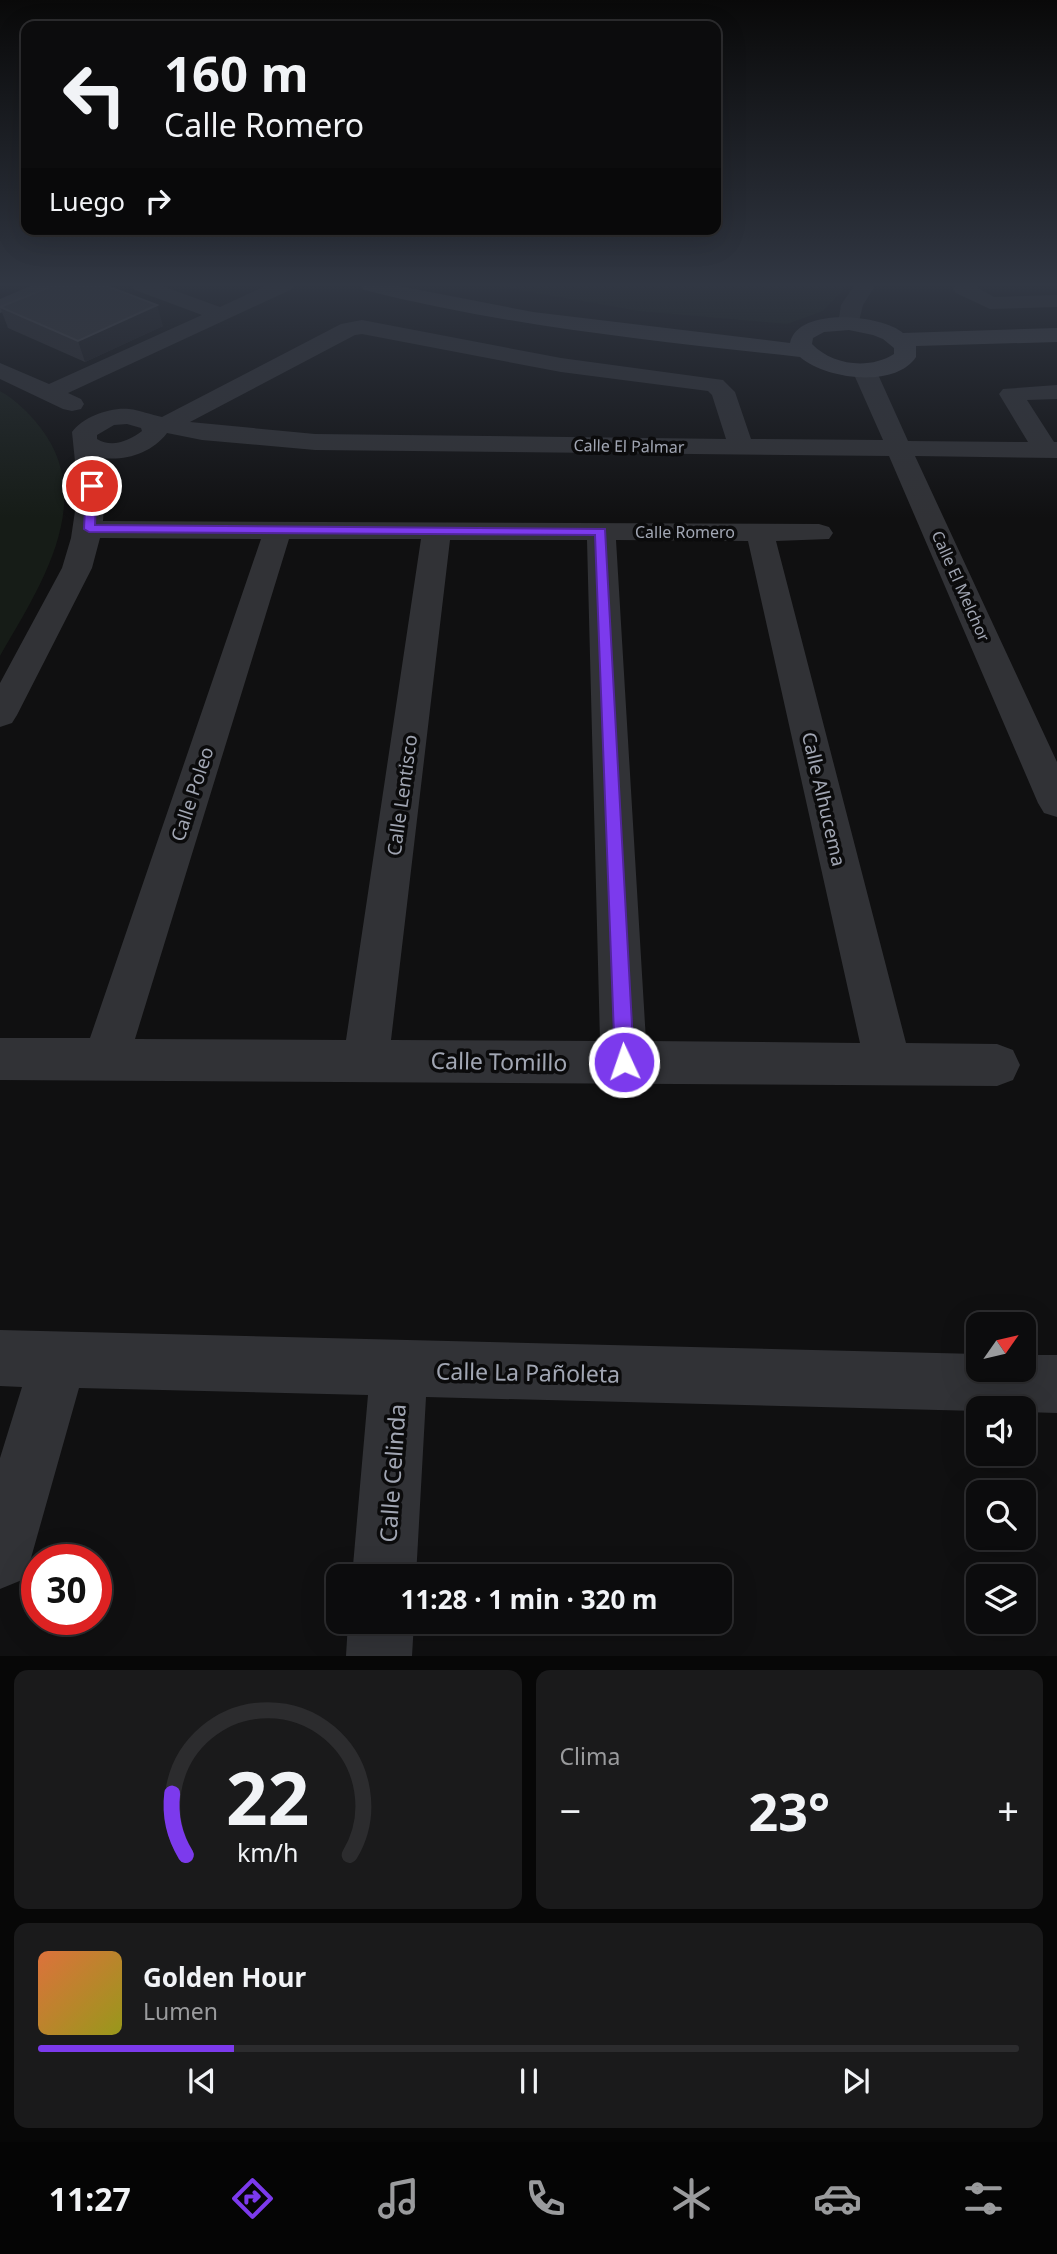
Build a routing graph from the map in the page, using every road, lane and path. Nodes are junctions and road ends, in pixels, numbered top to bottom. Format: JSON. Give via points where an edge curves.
{"nodes":[{"id":1,"x":121,"y":363,"type":"edge"},
{"id":2,"x":282,"y":363,"type":"edge"},
{"id":3,"x":552,"y":363,"type":"edge"},
{"id":4,"x":828,"y":363,"type":"edge"},
{"id":5,"x":892,"y":363,"type":"edge"},
{"id":6,"x":0,"y":370,"type":"edge"},
{"id":7,"x":864,"y":370,"type":"junction"},
{"id":8,"x":1057,"y":391,"type":"edge"},
{"id":9,"x":52,"y":396,"type":"junction"},
{"id":10,"x":117,"y":416,"type":"junction"},
{"id":11,"x":156,"y":428,"type":"junction"},
{"id":12,"x":85,"y":441,"type":"junction"},
{"id":13,"x":741,"y":447,"type":"junction"},
{"id":14,"x":901,"y":448,"type":"junction"},
{"id":15,"x":124,"y":449,"type":"junction"},
{"id":16,"x":1051,"y":449,"type":"edge"},
{"id":17,"x":92,"y":486,"type":"junction"},
{"id":18,"x":89,"y":529,"type":"junction"},
{"id":19,"x":278,"y":530,"type":"junction"},
{"id":20,"x":437,"y":530,"type":"junction"},
{"id":21,"x":601,"y":531,"type":"junction"},
{"id":22,"x":760,"y":533,"type":"junction"},
{"id":23,"x":819,"y":533,"type":"dead end"},
{"id":24,"x":1,"y":712,"type":"edge"},
{"id":25,"x":1057,"y":803,"type":"edge"},
{"id":26,"x":106,"y":1058,"type":"junction"},
{"id":27,"x":0,"y":1059,"type":"edge"},
{"id":28,"x":366,"y":1060,"type":"junction"},
{"id":29,"x":624,"y":1062,"type":"junction"},
{"id":30,"x":888,"y":1064,"type":"junction"},
{"id":31,"x":997,"y":1065,"type":"dead end"},
{"id":32,"x":0,"y":1358,"type":"edge"},
{"id":33,"x":59,"y":1359,"type":"junction"},
{"id":34,"x":399,"y":1369,"type":"junction"},
{"id":35,"x":1057,"y":1384,"type":"edge"},
{"id":36,"x":0,"y":1558,"type":"edge"},
{"id":37,"x":385,"y":1564,"type":"edge"},
{"id":38,"x":380,"y":1634,"type":"edge"},
{"id":39,"x":379,"y":1656,"type":"edge"}],
"edges":[{"from":1,"to":9,"type":"street"},
{"from":2,"to":11,"type":"street"},
{"from":3,"to":13,"type":"street","via":[[715,385],[723,392]]},
{"from":4,"to":7,"type":"main road"},
{"from":5,"to":7,"type":"main road"},
{"from":6,"to":9,"type":"street"},
{"from":7,"to":14,"type":"street","name":"Calle El Melchor"},
{"from":8,"to":16,"type":"street","via":[[1011,394]]},
{"from":9,"to":10,"type":"street"},
{"from":9,"to":12,"type":"street"},
{"from":10,"to":11,"type":"street","via":[[139,416]]},
{"from":10,"to":12,"type":"street","via":[[90,427]]},
{"from":11,"to":13,"type":"street","name":"Calle El Palmar","via":[[315,442]]},
{"from":11,"to":15,"type":"street"},
{"from":12,"to":15,"type":"street","via":[[101,450]]},
{"from":12,"to":17,"type":"street"},
{"from":13,"to":14,"type":"street","name":"Calle El Palmar"},
{"from":14,"to":16,"type":"street","name":"Calle El Palmar"},
{"from":14,"to":25,"type":"street","name":"Calle El Melchor"},
{"from":15,"to":17,"type":"street"},
{"from":17,"to":18,"type":"street"},
{"from":18,"to":19,"type":"street","name":"Calle Romero"},
{"from":18,"to":24,"type":"street","via":[[77,568]]},
{"from":19,"to":20,"type":"street","name":"Calle Romero"},
{"from":19,"to":26,"type":"street","name":"Calle Poleo"},
{"from":20,"to":21,"type":"street","name":"Calle Romero"},
{"from":20,"to":28,"type":"street","name":"Calle Lentisco"},
{"from":21,"to":22,"type":"street","name":"Calle Romero"},
{"from":21,"to":29,"type":"street"},
{"from":22,"to":23,"type":"street","name":"Calle Romero"},
{"from":22,"to":30,"type":"street","name":"Calle Alhucema"},
{"from":26,"to":27,"type":"street","name":"Calle Tomillo"},
{"from":26,"to":28,"type":"street","name":"Calle Tomillo"},
{"from":28,"to":29,"type":"street","name":"Calle Tomillo"},
{"from":29,"to":30,"type":"street","name":"Calle Tomillo"},
{"from":30,"to":31,"type":"street","name":"Calle Tomillo"},
{"from":32,"to":33,"type":"street","name":"Calle La Pañoleta"},
{"from":33,"to":34,"type":"street","name":"Calle La Pañoleta"},
{"from":33,"to":36,"type":"street"},
{"from":34,"to":35,"type":"street","name":"Calle La Pañoleta"},
{"from":34,"to":37,"type":"street","name":"Calle Celinda"},
{"from":38,"to":39,"type":"street"}]}
